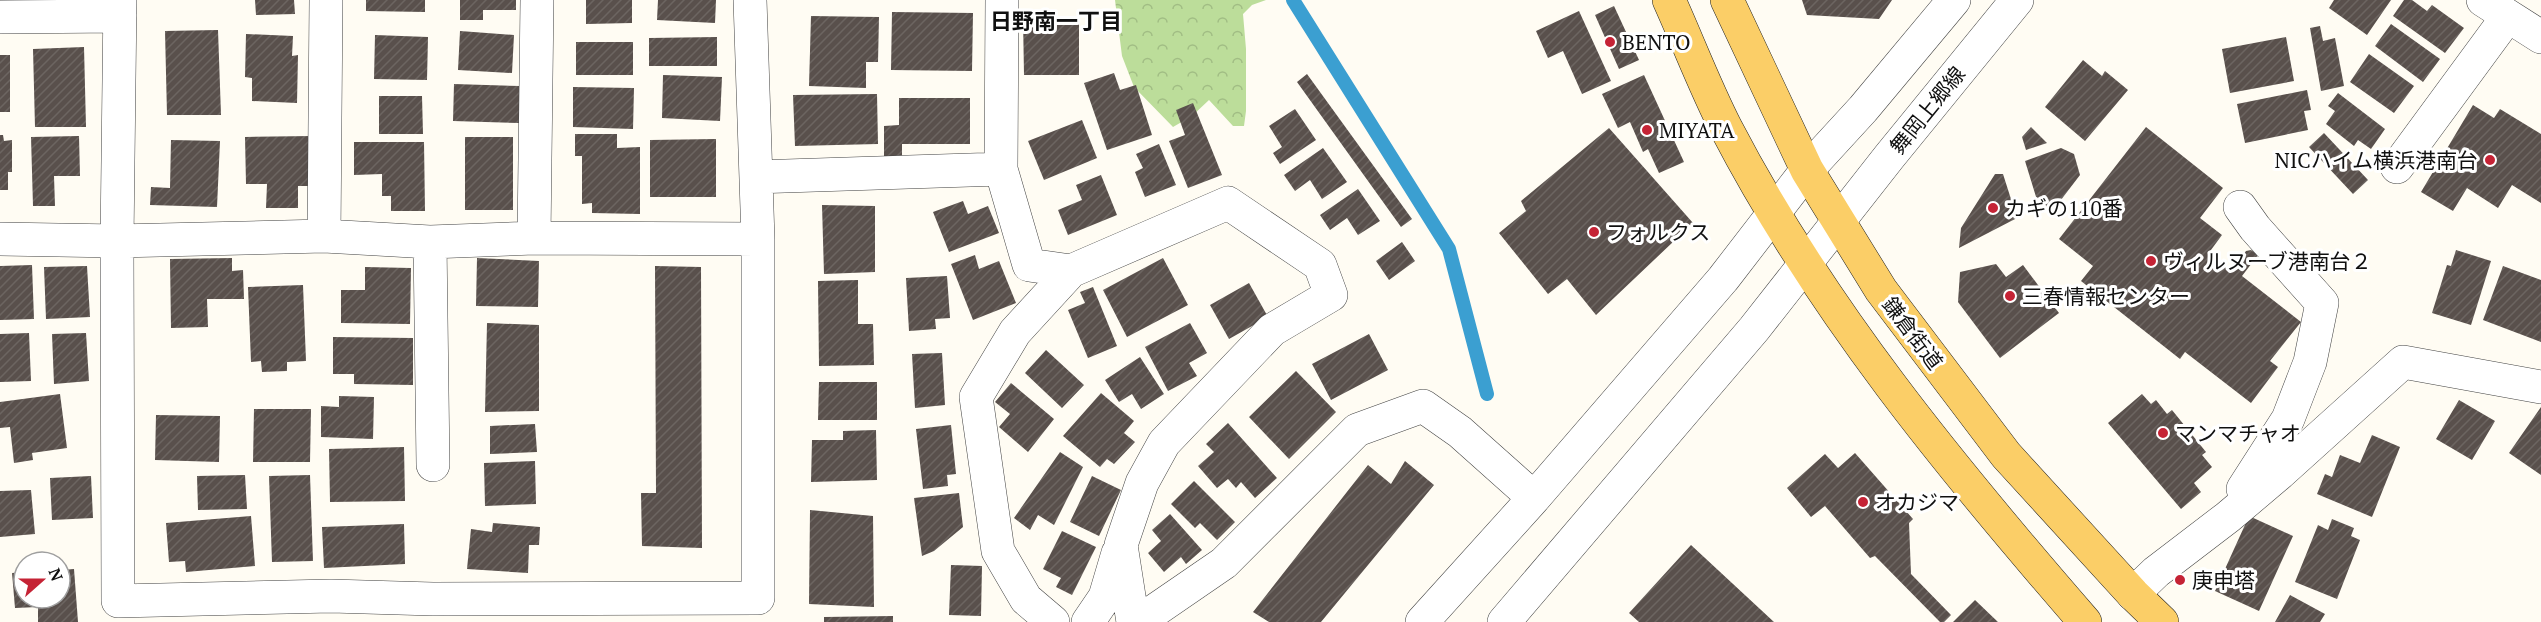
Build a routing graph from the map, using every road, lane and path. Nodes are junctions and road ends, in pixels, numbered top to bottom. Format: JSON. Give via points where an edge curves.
{"nodes":[{"id":1,"x":326,"y":0,"type":"edge"},
{"id":2,"x":537,"y":0,"type":"edge"},
{"id":3,"x":750,"y":0,"type":"edge"},
{"id":4,"x":1002,"y":0,"type":"edge"},
{"id":5,"x":1669,"y":0,"type":"edge"},
{"id":6,"x":1728,"y":0,"type":"edge"},
{"id":7,"x":1954,"y":0,"type":"edge"},
{"id":8,"x":2017,"y":0,"type":"edge"},
{"id":9,"x":120,"y":8,"type":"edge"},
{"id":10,"x":2495,"y":8,"type":"edge"},
{"id":11,"x":0,"y":17,"type":"edge"},
{"id":12,"x":2541,"y":37,"type":"edge"},
{"id":13,"x":2397,"y":167,"type":"dead end"},
{"id":14,"x":1001,"y":169,"type":"junction"},
{"id":15,"x":1807,"y":170,"type":"junction"},
{"id":16,"x":756,"y":177,"type":"junction"},
{"id":17,"x":2240,"y":207,"type":"dead end"},
{"id":18,"x":1775,"y":212,"type":"junction"},
{"id":19,"x":1838,"y":221,"type":"junction"},
{"id":20,"x":324,"y":236,"type":"junction"},
{"id":21,"x":534,"y":238,"type":"junction"},
{"id":22,"x":0,"y":239,"type":"edge"},
{"id":23,"x":758,"y":239,"type":"junction"},
{"id":24,"x":117,"y":241,"type":"junction"},
{"id":25,"x":430,"y":242,"type":"junction"},
{"id":26,"x":1805,"y":263,"type":"junction"},
{"id":27,"x":1071,"y":271,"type":"junction"},
{"id":28,"x":2541,"y":387,"type":"edge"},
{"id":29,"x":434,"y":465,"type":"dead end"},
{"id":30,"x":1534,"y":498,"type":"junction"},
{"id":31,"x":2228,"y":517,"type":"junction"},
{"id":32,"x":1121,"y":545,"type":"junction"},
{"id":33,"x":2133,"y":594,"type":"junction"},
{"id":34,"x":330,"y":609,"type":"edge"},
{"id":35,"x":1053,"y":622,"type":"edge"},
{"id":36,"x":1088,"y":622,"type":"edge"},
{"id":37,"x":1133,"y":622,"type":"edge"},
{"id":38,"x":1138,"y":622,"type":"edge"},
{"id":39,"x":1422,"y":622,"type":"edge"},
{"id":40,"x":1504,"y":622,"type":"edge"},
{"id":41,"x":2085,"y":622,"type":"edge"},
{"id":42,"x":2162,"y":622,"type":"edge"}],
"edges":[{"from":1,"to":20,"type":"street"},
{"from":2,"to":21,"type":"street"},
{"from":3,"to":16,"type":"street"},
{"from":4,"to":14,"type":"street"},
{"from":5,"to":18,"type":"main road","via":[[1726,128]]},
{"from":6,"to":15,"type":"main road","name":"鎌倉街道"},
{"from":7,"to":15,"type":"street"},
{"from":8,"to":19,"type":"street","name":"舞岡上郷線"},
{"from":9,"to":11,"type":"street"},
{"from":9,"to":24,"type":"street"},
{"from":10,"to":12,"type":"street"},
{"from":10,"to":13,"type":"street"},
{"from":14,"to":16,"type":"street"},
{"from":14,"to":27,"type":"street","via":[[1029,265]]},
{"from":15,"to":18,"type":"street"},
{"from":15,"to":19,"type":"main road","name":"鎌倉街道"},
{"from":16,"to":23,"type":"street"},
{"from":17,"to":31,"type":"street","via":[[2322,303],[2310,362],[2288,419]]},
{"from":18,"to":26,"type":"main road"},
{"from":18,"to":30,"type":"street","via":[[1723,279]]},
{"from":19,"to":26,"type":"street","name":"舞岡上郷線"},
{"from":19,"to":33,"type":"main road","name":"鎌倉街道","via":[[1881,291],[2006,455]]},
{"from":20,"to":24,"type":"street"},
{"from":20,"to":25,"type":"street"},
{"from":21,"to":23,"type":"street"},
{"from":21,"to":25,"type":"street"},
{"from":22,"to":24,"type":"street"},
{"from":23,"to":34,"type":"street","via":[[758,598],[433,599]]},
{"from":24,"to":34,"type":"street","via":[[118,601]]},
{"from":25,"to":29,"type":"street"},
{"from":26,"to":40,"type":"street","name":"舞岡上郷線","via":[[1754,329]]},
{"from":26,"to":41,"type":"main road","via":[[1853,334],[1963,477]]},
{"from":27,"to":32,"type":"street","via":[[1228,203],[1320,265],[1331,294],[1272,330],[1164,443],[1142,483]]},
{"from":27,"to":35,"type":"street","via":[[1016,332],[976,397],[998,551],[1026,599]]},
{"from":28,"to":31,"type":"street","via":[[2403,362]]},
{"from":30,"to":38,"type":"street","via":[[1460,432],[1423,406],[1357,430],[1224,563]]},
{"from":30,"to":39,"type":"street"},
{"from":31,"to":33,"type":"street"},
{"from":32,"to":36,"type":"street","via":[[1105,597]]},
{"from":32,"to":37,"type":"street"},
{"from":33,"to":42,"type":"main road","name":"鎌倉街道"}]}
